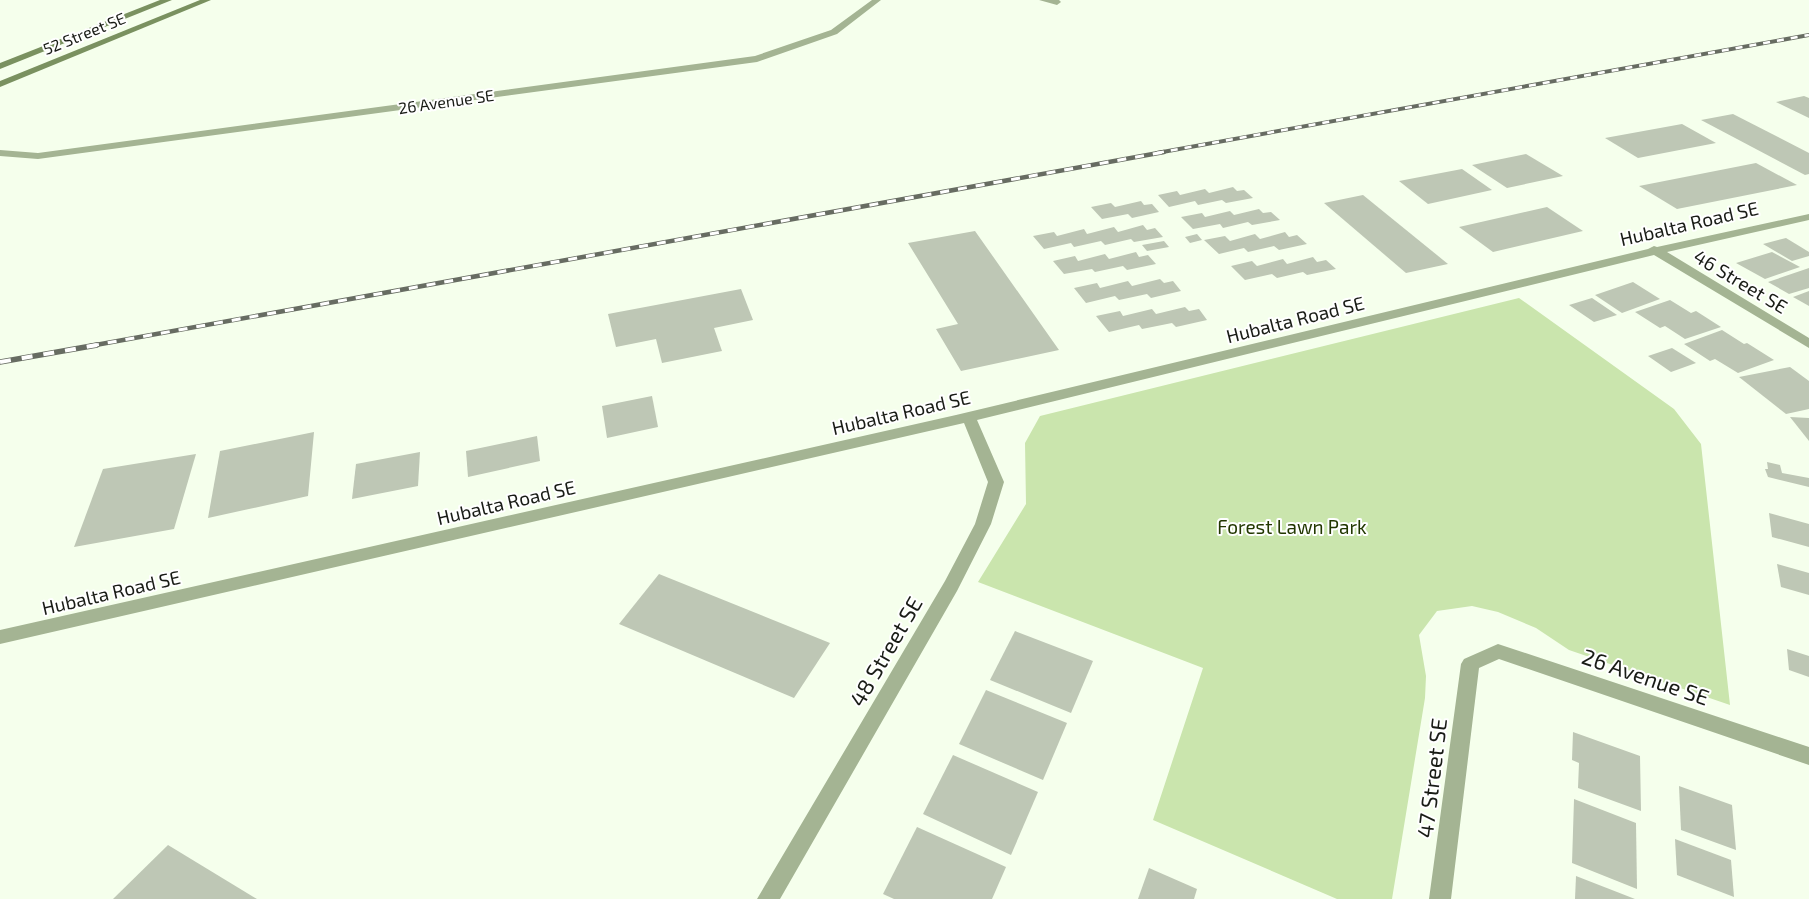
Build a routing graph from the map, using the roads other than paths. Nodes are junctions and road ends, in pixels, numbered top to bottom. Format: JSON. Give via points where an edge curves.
{"nodes":[{"id":1,"x":168,"y":0,"type":"edge"},
{"id":2,"x":207,"y":0,"type":"edge"},
{"id":3,"x":877,"y":0,"type":"edge"},
{"id":4,"x":1043,"y":0,"type":"edge"},
{"id":5,"x":1056,"y":2,"type":"dead end"},
{"id":6,"x":0,"y":66,"type":"edge"},
{"id":7,"x":0,"y":84,"type":"edge"},
{"id":8,"x":0,"y":153,"type":"edge"},
{"id":9,"x":1809,"y":216,"type":"edge"},
{"id":10,"x":1654,"y":250,"type":"junction"},
{"id":11,"x":1809,"y":344,"type":"edge"},
{"id":12,"x":969,"y":418,"type":"junction"},
{"id":13,"x":0,"y":637,"type":"edge"},
{"id":14,"x":1470,"y":664,"type":"joint"},
{"id":15,"x":1809,"y":756,"type":"edge"},
{"id":16,"x":768,"y":899,"type":"edge"},
{"id":17,"x":1440,"y":899,"type":"edge"}],
"edges":[{"from":1,"to":6,"type":"main road","name":"52 Street SE"},
{"from":2,"to":7,"type":"main road","name":"52 Street SE"},
{"from":3,"to":8,"type":"street","name":"26 Avenue SE","via":[[834,32],[756,59],[38,156]]},
{"from":4,"to":5,"type":"street"},
{"from":9,"to":10,"type":"street","name":"Hubalta Road SE"},
{"from":10,"to":11,"type":"street","name":"46 Street SE"},
{"from":10,"to":12,"type":"street","name":"Hubalta Road SE"},
{"from":12,"to":13,"type":"street","name":"Hubalta Road SE"},
{"from":12,"to":16,"type":"street","name":"48 Street SE","via":[[996,482],[983,524],[951,586]]},
{"from":14,"to":15,"type":"street","name":"26 Avenue SE","via":[[1498,651]]},
{"from":14,"to":17,"type":"street","name":"47 Street SE"}]}
